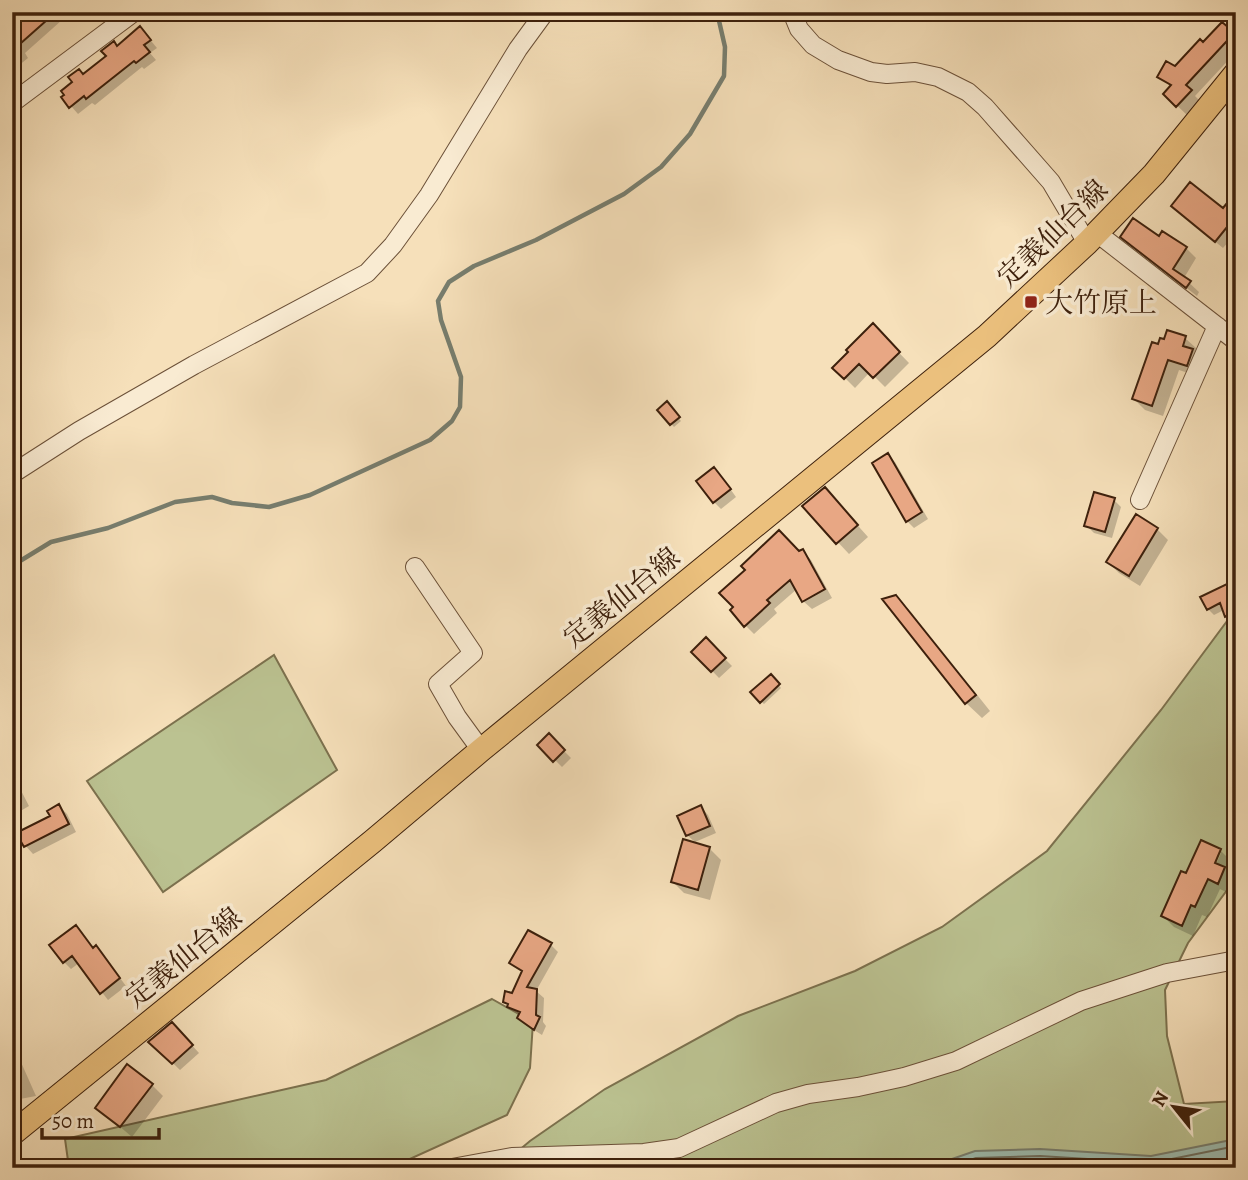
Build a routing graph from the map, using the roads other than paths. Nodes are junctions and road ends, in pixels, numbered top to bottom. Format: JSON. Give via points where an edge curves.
{"nodes":[{"id":1,"x":134,"y":12,"type":"edge"},
{"id":2,"x":545,"y":12,"type":"edge"},
{"id":3,"x":792,"y":12,"type":"edge"},
{"id":4,"x":1236,"y":73,"type":"edge"},
{"id":5,"x":14,"y":99,"type":"edge"},
{"id":6,"x":1092,"y":238,"type":"junction"},
{"id":7,"x":1217,"y":326,"type":"junction"},
{"id":8,"x":1236,"y":341,"type":"edge"},
{"id":9,"x":12,"y":474,"type":"edge"},
{"id":10,"x":1140,"y":500,"type":"dead end"},
{"id":11,"x":415,"y":567,"type":"dead end"},
{"id":12,"x":481,"y":750,"type":"junction"},
{"id":13,"x":1236,"y":960,"type":"edge"},
{"id":14,"x":12,"y":1134,"type":"edge"},
{"id":15,"x":452,"y":1168,"type":"edge"}],
"edges":[{"from":1,"to":5,"type":"street"},
{"from":2,"to":9,"type":"street","via":[[429,195],[367,273],[183,371]]},
{"from":3,"to":6,"type":"street","via":[[813,46],[838,60],[872,72],[938,77],[968,92],[1051,182]]},
{"from":4,"to":6,"type":"main road","name":"定義仙台線","via":[[1154,174]]},
{"from":6,"to":7,"type":"street"},
{"from":6,"to":12,"type":"main road","name":"定義仙台線","via":[[987,336]]},
{"from":7,"to":8,"type":"street"},
{"from":7,"to":10,"type":"street"},
{"from":11,"to":12,"type":"street","via":[[473,653],[438,684]]},
{"from":12,"to":14,"type":"main road","name":"定義仙台線"},
{"from":13,"to":15,"type":"street","via":[[1167,973],[1081,1001],[956,1061],[904,1077],[775,1103],[679,1148],[512,1157]]}]}
